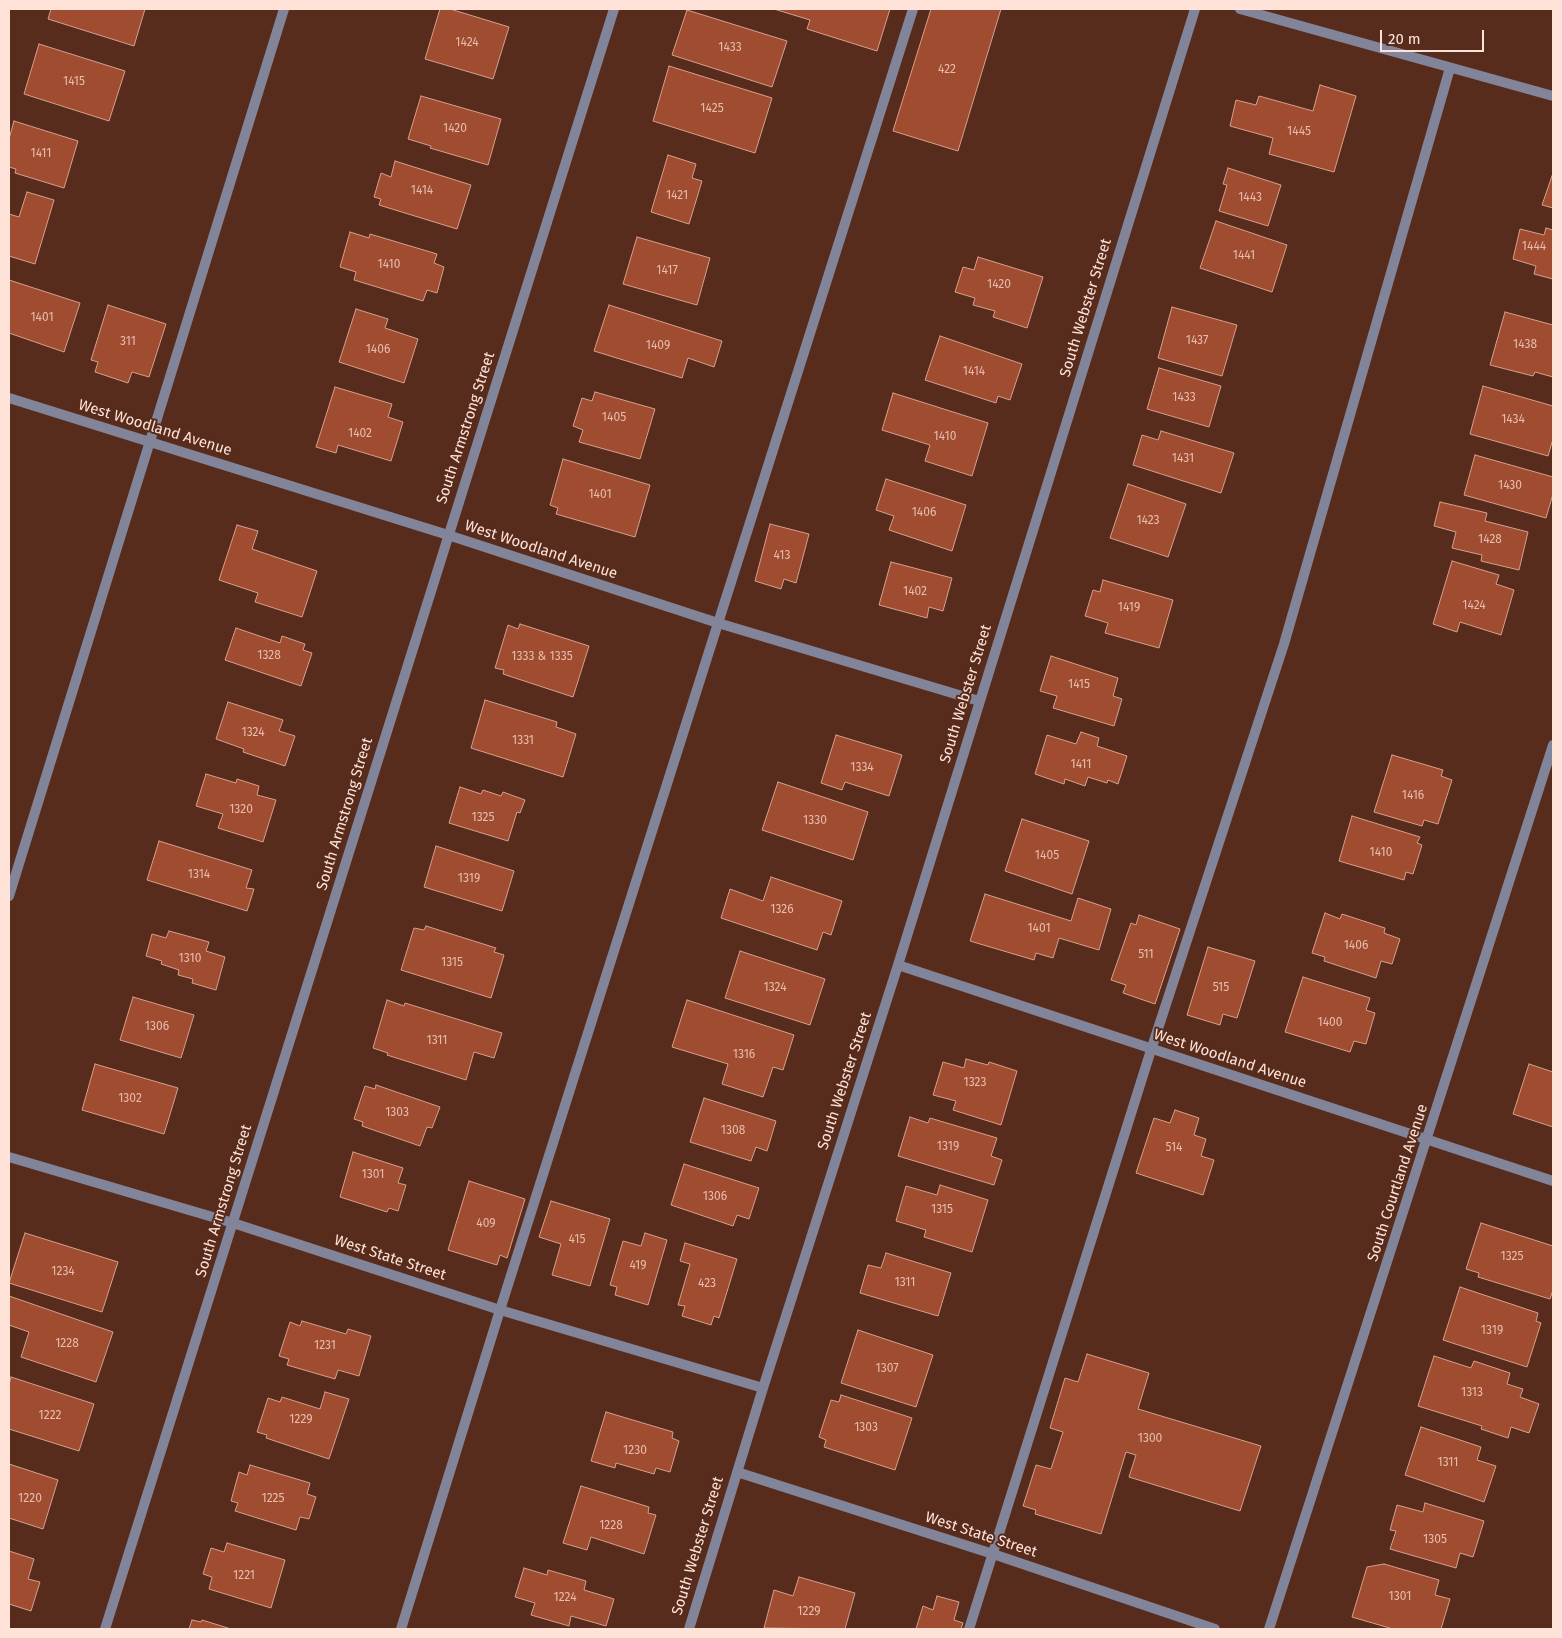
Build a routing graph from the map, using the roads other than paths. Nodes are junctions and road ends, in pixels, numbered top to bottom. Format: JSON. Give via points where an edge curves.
{"nodes":[{"id":1,"x":284,"y":9,"type":"edge"},
{"id":2,"x":614,"y":9,"type":"edge"},
{"id":3,"x":913,"y":9,"type":"edge"},
{"id":4,"x":1194,"y":9,"type":"edge"},
{"id":5,"x":1240,"y":9,"type":"edge"},
{"id":6,"x":1450,"y":68,"type":"junction"},
{"id":7,"x":1553,"y":96,"type":"edge"},
{"id":8,"x":9,"y":398,"type":"edge"},
{"id":9,"x":148,"y":442,"type":"junction"},
{"id":10,"x":448,"y":535,"type":"junction"},
{"id":11,"x":718,"y":623,"type":"junction"},
{"id":12,"x":980,"y":701,"type":"junction"},
{"id":13,"x":1552,"y":751,"type":"edge"},
{"id":14,"x":9,"y":896,"type":"edge"},
{"id":15,"x":898,"y":966,"type":"junction"},
{"id":16,"x":1151,"y":1050,"type":"junction"},
{"id":17,"x":1428,"y":1141,"type":"junction"},
{"id":18,"x":9,"y":1156,"type":"edge"},
{"id":19,"x":1553,"y":1181,"type":"edge"},
{"id":20,"x":233,"y":1223,"type":"junction"},
{"id":21,"x":500,"y":1310,"type":"junction"},
{"id":22,"x":763,"y":1388,"type":"junction"},
{"id":23,"x":737,"y":1472,"type":"junction"},
{"id":24,"x":993,"y":1554,"type":"junction"},
{"id":25,"x":105,"y":1629,"type":"edge"},
{"id":26,"x":402,"y":1629,"type":"edge"},
{"id":27,"x":689,"y":1629,"type":"edge"},
{"id":28,"x":969,"y":1629,"type":"edge"},
{"id":29,"x":1215,"y":1629,"type":"edge"},
{"id":30,"x":1269,"y":1629,"type":"edge"}],
"edges":[{"from":1,"to":9,"type":"street"},
{"from":2,"to":10,"type":"street","name":"South Armstrong Street"},
{"from":3,"to":11,"type":"street"},
{"from":4,"to":12,"type":"street","name":"South Webster Street"},
{"from":5,"to":6,"type":"street"},
{"from":6,"to":7,"type":"street"},
{"from":6,"to":16,"type":"street","via":[[1284,644]]},
{"from":8,"to":9,"type":"street","name":"West Woodland Avenue"},
{"from":9,"to":10,"type":"street","name":"West Woodland Avenue"},
{"from":9,"to":14,"type":"street"},
{"from":10,"to":11,"type":"street","name":"West Woodland Avenue"},
{"from":10,"to":20,"type":"street","name":"South Armstrong Street"},
{"from":11,"to":12,"type":"street","name":"West Woodland Avenue"},
{"from":11,"to":21,"type":"street"},
{"from":12,"to":15,"type":"street","name":"South Webster Street"},
{"from":13,"to":17,"type":"street","name":"South Courtland Avenue"},
{"from":15,"to":16,"type":"street","name":"West Woodland Avenue"},
{"from":15,"to":22,"type":"street","name":"South Webster Street"},
{"from":16,"to":17,"type":"street","name":"West Woodland Avenue"},
{"from":16,"to":24,"type":"street"},
{"from":17,"to":19,"type":"street","name":"West Woodland Avenue"},
{"from":17,"to":30,"type":"street","name":"South Courtland Avenue"},
{"from":18,"to":20,"type":"street","name":"West State Street"},
{"from":20,"to":21,"type":"street","name":"West State Street"},
{"from":20,"to":25,"type":"street","name":"South Armstrong Street"},
{"from":21,"to":22,"type":"street","name":"West State Street"},
{"from":21,"to":26,"type":"street"},
{"from":22,"to":23,"type":"street","name":"South Webster Street"},
{"from":23,"to":24,"type":"street","name":"West State Street"},
{"from":23,"to":27,"type":"street","name":"South Webster Street"},
{"from":24,"to":28,"type":"street"},
{"from":24,"to":29,"type":"street","name":"West State Street"}]}
